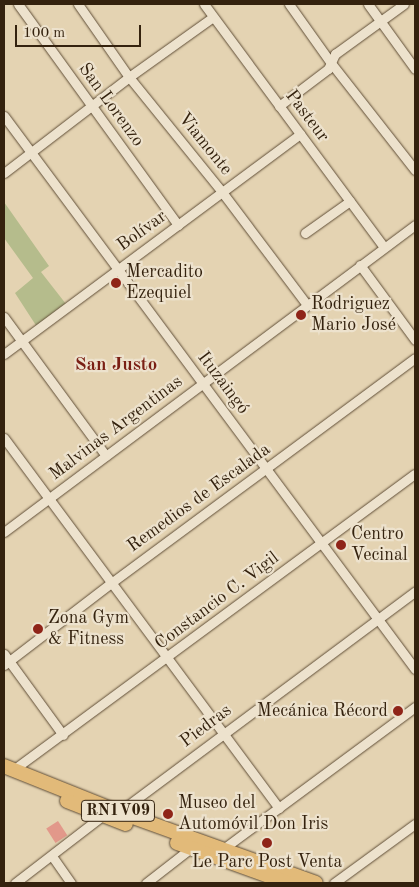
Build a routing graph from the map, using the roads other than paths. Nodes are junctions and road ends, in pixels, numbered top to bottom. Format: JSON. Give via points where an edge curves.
{"nodes":[{"id":1,"x":18,"y":4,"type":"edge"},
{"id":2,"x":78,"y":4,"type":"edge"},
{"id":3,"x":204,"y":4,"type":"edge"},
{"id":4,"x":289,"y":4,"type":"edge"},
{"id":5,"x":368,"y":4,"type":"edge"},
{"id":6,"x":404,"y":4,"type":"edge"},
{"id":7,"x":213,"y":17,"type":"junction"},
{"id":8,"x":381,"y":21,"type":"junction"},
{"id":9,"x":331,"y":63,"type":"junction"},
{"id":10,"x":415,"y":69,"type":"edge"},
{"id":11,"x":130,"y":77,"type":"junction"},
{"id":12,"x":280,"y":106,"type":"junction"},
{"id":13,"x":91,"y":107,"type":"junction"},
{"id":14,"x":4,"y":116,"type":"edge"},
{"id":15,"x":300,"y":134,"type":"junction"},
{"id":16,"x":30,"y":153,"type":"junction"},
{"id":17,"x":415,"y":170,"type":"edge"},
{"id":18,"x":4,"y":173,"type":"edge"},
{"id":19,"x":222,"y":192,"type":"junction"},
{"id":20,"x":350,"y":201,"type":"junction"},
{"id":21,"x":178,"y":224,"type":"junction"},
{"id":22,"x":415,"y":224,"type":"edge"},
{"id":23,"x":305,"y":233,"type":"dead end"},
{"id":24,"x":384,"y":247,"type":"junction"},
{"id":25,"x":360,"y":265,"type":"junction"},
{"id":26,"x":117,"y":269,"type":"junction"},
{"id":27,"x":306,"y":305,"type":"junction"},
{"id":28,"x":4,"y":317,"type":"edge"},
{"id":29,"x":415,"y":340,"type":"edge"},
{"id":30,"x":21,"y":341,"type":"junction"},
{"id":31,"x":4,"y":354,"type":"edge"},
{"id":32,"x":415,"y":358,"type":"edge"},
{"id":33,"x":203,"y":383,"type":"junction"},
{"id":34,"x":4,"y":438,"type":"edge"},
{"id":35,"x":106,"y":456,"type":"junction"},
{"id":36,"x":266,"y":469,"type":"junction"},
{"id":37,"x":415,"y":474,"type":"edge"},
{"id":38,"x":48,"y":498,"type":"junction"},
{"id":39,"x":4,"y":532,"type":"edge"},
{"id":40,"x":322,"y":544,"type":"junction"},
{"id":41,"x":111,"y":583,"type":"junction"},
{"id":42,"x":415,"y":591,"type":"edge"},
{"id":43,"x":378,"y":619,"type":"junction"},
{"id":44,"x":168,"y":657,"type":"junction"},
{"id":45,"x":6,"y":660,"type":"edge"},
{"id":46,"x":415,"y":670,"type":"edge"},
{"id":47,"x":415,"y":707,"type":"edge"},
{"id":48,"x":224,"y":732,"type":"junction"},
{"id":49,"x":63,"y":735,"type":"junction"},
{"id":50,"x":7,"y":770,"type":"edge"},
{"id":51,"x":279,"y":808,"type":"junction"},
{"id":52,"x":119,"y":812,"type":"junction"},
{"id":53,"x":102,"y":816,"type":"junction"},
{"id":54,"x":415,"y":824,"type":"edge"},
{"id":55,"x":191,"y":848,"type":"junction"},
{"id":56,"x":223,"y":850,"type":"junction"},
{"id":57,"x":52,"y":856,"type":"junction"},
{"id":58,"x":15,"y":883,"type":"edge"},
{"id":59,"x":71,"y":883,"type":"edge"},
{"id":60,"x":146,"y":883,"type":"edge"},
{"id":61,"x":288,"y":883,"type":"edge"},
{"id":62,"x":316,"y":883,"type":"edge"},
{"id":63,"x":334,"y":883,"type":"edge"}],
"edges":[{"from":1,"to":13,"type":"street","name":"San Lorenzo"},
{"from":2,"to":11,"type":"street","name":"Viamonte"},
{"from":3,"to":7,"type":"street","name":"Pasteur"},
{"from":4,"to":9,"type":"street"},
{"from":5,"to":8,"type":"street"},
{"from":6,"to":8,"type":"street"},
{"from":7,"to":11,"type":"street"},
{"from":7,"to":12,"type":"street","name":"Pasteur"},
{"from":8,"to":9,"type":"street","via":[[335,54]]},
{"from":8,"to":10,"type":"street"},
{"from":9,"to":12,"type":"street","via":[[328,69]]},
{"from":9,"to":17,"type":"street"},
{"from":11,"to":13,"type":"street"},
{"from":11,"to":19,"type":"street","name":"Viamonte"},
{"from":12,"to":15,"type":"street","name":"Pasteur"},
{"from":13,"to":16,"type":"street"},
{"from":13,"to":21,"type":"street","name":"San Lorenzo"},
{"from":14,"to":16,"type":"street","name":"Ituzaingó"},
{"from":15,"to":19,"type":"street","name":"Bolívar"},
{"from":15,"to":20,"type":"street","name":"Pasteur"},
{"from":16,"to":18,"type":"street"},
{"from":16,"to":26,"type":"street","name":"Ituzaingó"},
{"from":19,"to":21,"type":"street","name":"Bolívar"},
{"from":19,"to":27,"type":"street","name":"Viamonte"},
{"from":20,"to":23,"type":"street"},
{"from":20,"to":24,"type":"street","name":"Pasteur"},
{"from":21,"to":26,"type":"street","name":"Bolívar"},
{"from":22,"to":24,"type":"street","name":"Malvinas Argentinas"},
{"from":24,"to":25,"type":"street","name":"Malvinas Argentinas"},
{"from":25,"to":27,"type":"street","name":"Malvinas Argentinas"},
{"from":25,"to":29,"type":"street"},
{"from":26,"to":30,"type":"street","name":"Bolívar"},
{"from":26,"to":33,"type":"street","name":"Ituzaingó"},
{"from":27,"to":33,"type":"street","name":"Malvinas Argentinas"},
{"from":28,"to":30,"type":"street"},
{"from":30,"to":31,"type":"street","name":"Bolívar"},
{"from":30,"to":35,"type":"street"},
{"from":32,"to":36,"type":"street","name":"Remedios de Escalada"},
{"from":33,"to":35,"type":"street","name":"Malvinas Argentinas"},
{"from":33,"to":36,"type":"street","name":"Ituzaingó"},
{"from":34,"to":38,"type":"street"},
{"from":35,"to":38,"type":"street","name":"Malvinas Argentinas"},
{"from":36,"to":40,"type":"street","name":"Ituzaingó"},
{"from":36,"to":41,"type":"street","name":"Remedios de Escalada"},
{"from":37,"to":40,"type":"street","name":"Constancio C. Vigil"},
{"from":38,"to":39,"type":"street","name":"Malvinas Argentinas"},
{"from":38,"to":41,"type":"street"},
{"from":40,"to":43,"type":"street","name":"Ituzaingó"},
{"from":40,"to":44,"type":"street","name":"Constancio C. Vigil"},
{"from":41,"to":44,"type":"street"},
{"from":41,"to":45,"type":"street","name":"Remedios de Escalada"},
{"from":42,"to":43,"type":"street","name":"Piedras"},
{"from":43,"to":46,"type":"street","name":"Ituzaingó"},
{"from":43,"to":48,"type":"street","name":"Piedras"},
{"from":44,"to":48,"type":"street"},
{"from":44,"to":49,"type":"street","name":"Constancio C. Vigil"},
{"from":45,"to":49,"type":"street"},
{"from":47,"to":51,"type":"street"},
{"from":48,"to":51,"type":"street"},
{"from":48,"to":52,"type":"street","name":"Piedras"},
{"from":49,"to":50,"type":"street","name":"Constancio C. Vigil"},
{"from":50,"to":52,"type":"main road","number":"RN1V09"},
{"from":50,"to":53,"type":"main road","number":"RN1V09"},
{"from":51,"to":56,"type":"street"},
{"from":52,"to":53,"type":"street","name":"Piedras"},
{"from":52,"to":56,"type":"main road","number":"RN1V09"},
{"from":53,"to":55,"type":"main road","number":"RN1V09"},
{"from":53,"to":57,"type":"street","name":"Piedras"},
{"from":54,"to":63,"type":"street"},
{"from":55,"to":60,"type":"street"},
{"from":55,"to":61,"type":"main road","number":"RN1V09"},
{"from":56,"to":62,"type":"main road","number":"RN1V09"},
{"from":57,"to":58,"type":"street","name":"Piedras"},
{"from":57,"to":59,"type":"street"}]}
